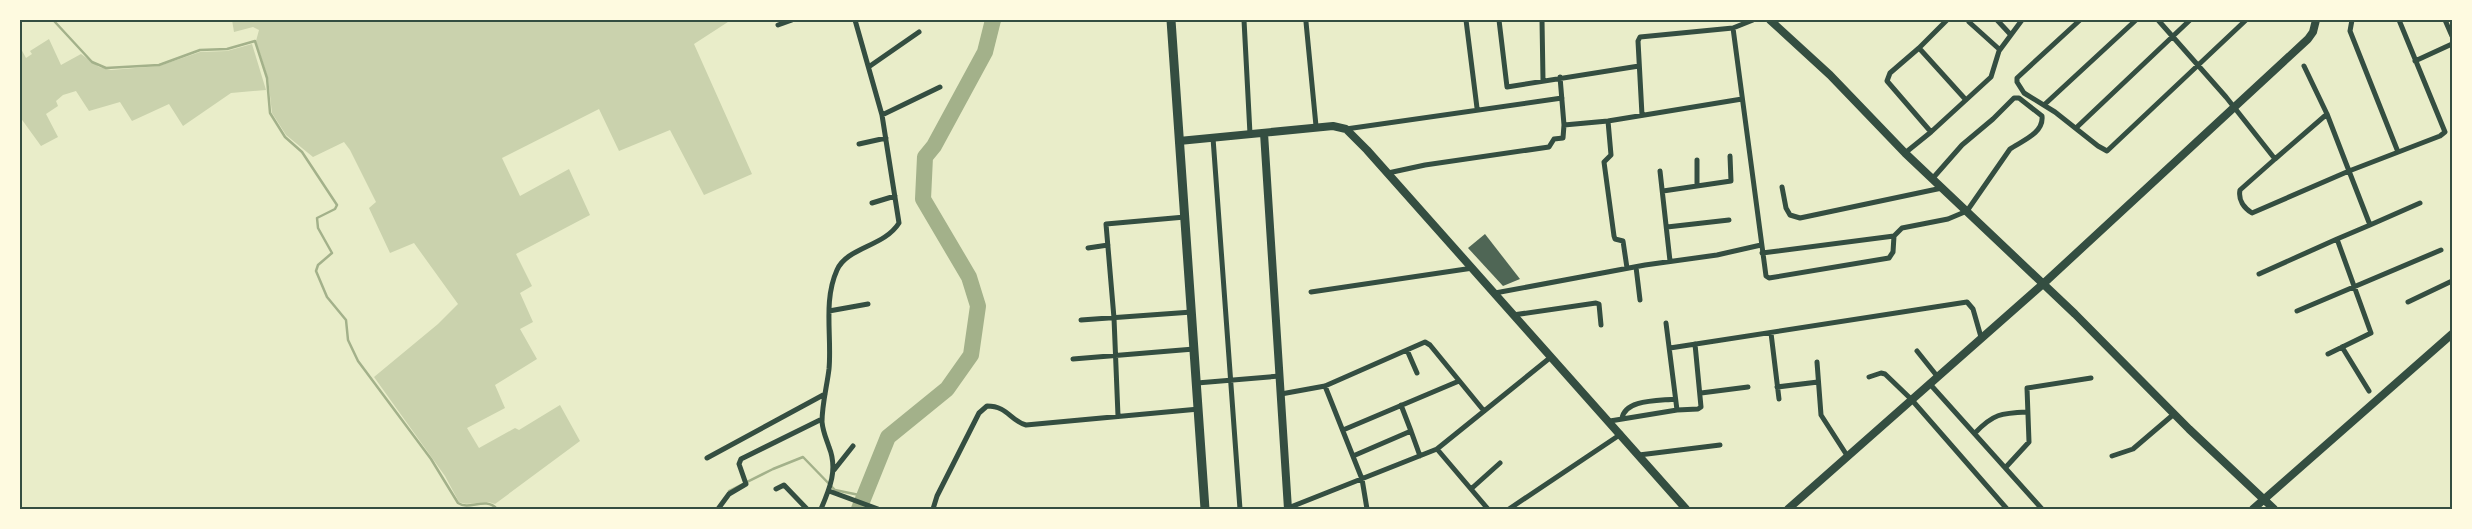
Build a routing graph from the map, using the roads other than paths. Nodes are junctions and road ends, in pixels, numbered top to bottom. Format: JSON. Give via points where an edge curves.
{"nodes":[{"id":1,"x":792,"y":20,"type":"edge"},
{"id":2,"x":855,"y":20,"type":"edge"},
{"id":3,"x":1171,"y":20,"type":"edge"},
{"id":4,"x":1244,"y":20,"type":"edge"},
{"id":5,"x":1466,"y":20,"type":"edge"},
{"id":6,"x":1499,"y":20,"type":"edge"},
{"id":7,"x":1542,"y":20,"type":"edge"},
{"id":8,"x":1753,"y":20,"type":"edge"},
{"id":9,"x":1770,"y":20,"type":"edge"},
{"id":10,"x":1947,"y":20,"type":"edge"},
{"id":11,"x":1997,"y":20,"type":"edge"},
{"id":12,"x":2022,"y":20,"type":"edge"},
{"id":13,"x":2080,"y":20,"type":"edge"},
{"id":14,"x":2136,"y":20,"type":"edge"},
{"id":15,"x":2158,"y":20,"type":"edge"},
{"id":16,"x":2190,"y":20,"type":"edge"},
{"id":17,"x":2246,"y":20,"type":"edge"},
{"id":18,"x":2316,"y":20,"type":"edge"},
{"id":19,"x":2352,"y":20,"type":"edge"},
{"id":20,"x":2399,"y":20,"type":"edge"},
{"id":21,"x":2445,"y":20,"type":"edge"},
{"id":22,"x":1306,"y":22,"type":"dead end"},
{"id":23,"x":1968,"y":22,"type":"dead end"},
{"id":24,"x":778,"y":25,"type":"dead end"},
{"id":25,"x":1733,"y":28,"type":"junction"},
{"id":26,"x":919,"y":32,"type":"dead end"},
{"id":27,"x":2010,"y":34,"type":"junction"},
{"id":28,"x":2173,"y":36,"type":"junction"},
{"id":29,"x":2452,"y":36,"type":"edge"},
{"id":30,"x":2452,"y":44,"type":"edge"},
{"id":31,"x":1919,"y":48,"type":"junction"},
{"id":32,"x":2000,"y":50,"type":"junction"},
{"id":33,"x":2415,"y":61,"type":"junction"},
{"id":34,"x":2199,"y":64,"type":"junction"},
{"id":35,"x":870,"y":66,"type":"junction"},
{"id":36,"x":1639,"y":66,"type":"junction"},
{"id":37,"x":2304,"y":66,"type":"dead end"},
{"id":38,"x":1560,"y":77,"type":"junction"},
{"id":39,"x":1543,"y":80,"type":"junction"},
{"id":40,"x":940,"y":87,"type":"dead end"},
{"id":41,"x":1562,"y":98,"type":"junction"},
{"id":42,"x":1742,"y":99,"type":"junction"},
{"id":43,"x":1966,"y":100,"type":"junction"},
{"id":44,"x":2044,"y":105,"type":"junction"},
{"id":45,"x":2233,"y":106,"type":"junction"},
{"id":46,"x":1477,"y":108,"type":"junction"},
{"id":47,"x":2327,"y":114,"type":"junction"},
{"id":48,"x":882,"y":115,"type":"junction"},
{"id":49,"x":1642,"y":116,"type":"junction"},
{"id":50,"x":1608,"y":121,"type":"junction"},
{"id":51,"x":1564,"y":125,"type":"junction"},
{"id":52,"x":1316,"y":126,"type":"junction"},
{"id":53,"x":2076,"y":128,"type":"junction"},
{"id":54,"x":1346,"y":129,"type":"junction"},
{"id":55,"x":1931,"y":132,"type":"junction"},
{"id":56,"x":1264,"y":133,"type":"junction"},
{"id":57,"x":1250,"y":134,"type":"junction"},
{"id":58,"x":886,"y":138,"type":"junction"},
{"id":59,"x":1213,"y":138,"type":"junction"},
{"id":60,"x":1179,"y":141,"type":"junction"},
{"id":61,"x":859,"y":144,"type":"dead end"},
{"id":62,"x":1905,"y":152,"type":"junction"},
{"id":63,"x":2398,"y":152,"type":"junction"},
{"id":64,"x":1730,"y":156,"type":"dead end"},
{"id":65,"x":2275,"y":159,"type":"junction"},
{"id":66,"x":1697,"y":160,"type":"dead end"},
{"id":67,"x":2349,"y":171,"type":"junction"},
{"id":68,"x":1660,"y":172,"type":"dead end"},
{"id":69,"x":1388,"y":173,"type":"junction"},
{"id":70,"x":1933,"y":178,"type":"junction"},
{"id":71,"x":1697,"y":186,"type":"junction"},
{"id":72,"x":1782,"y":188,"type":"dead end"},
{"id":73,"x":1942,"y":188,"type":"junction"},
{"id":74,"x":1663,"y":192,"type":"junction"},
{"id":75,"x":895,"y":196,"type":"junction"},
{"id":76,"x":872,"y":202,"type":"dead end"},
{"id":77,"x":2420,"y":203,"type":"dead end"},
{"id":78,"x":1967,"y":211,"type":"junction"},
{"id":79,"x":1185,"y":217,"type":"junction"},
{"id":80,"x":1729,"y":220,"type":"dead end"},
{"id":81,"x":2370,"y":225,"type":"junction"},
{"id":82,"x":1666,"y":227,"type":"junction"},
{"id":83,"x":1896,"y":234,"type":"junction"},
{"id":84,"x":2337,"y":239,"type":"junction"},
{"id":85,"x":1108,"y":245,"type":"junction"},
{"id":86,"x":1761,"y":245,"type":"junction"},
{"id":87,"x":1088,"y":248,"type":"dead end"},
{"id":88,"x":2441,"y":250,"type":"dead end"},
{"id":89,"x":1762,"y":254,"type":"junction"},
{"id":90,"x":1670,"y":261,"type":"junction"},
{"id":91,"x":1636,"y":267,"type":"junction"},
{"id":92,"x":1473,"y":268,"type":"junction"},
{"id":93,"x":1627,"y":268,"type":"junction"},
{"id":94,"x":2259,"y":274,"type":"dead end"},
{"id":95,"x":2452,"y":282,"type":"edge"},
{"id":96,"x":2043,"y":284,"type":"junction"},
{"id":97,"x":2355,"y":288,"type":"junction"},
{"id":98,"x":1311,"y":292,"type":"dead end"},
{"id":99,"x":1495,"y":293,"type":"junction"},
{"id":100,"x":1640,"y":300,"type":"dead end"},
{"id":101,"x":2408,"y":302,"type":"dead end"},
{"id":102,"x":868,"y":304,"type":"dead end"},
{"id":103,"x":829,"y":311,"type":"junction"},
{"id":104,"x":2297,"y":311,"type":"dead end"},
{"id":105,"x":1192,"y":312,"type":"junction"},
{"id":106,"x":1514,"y":315,"type":"junction"},
{"id":107,"x":1114,"y":318,"type":"junction"},
{"id":108,"x":1081,"y":320,"type":"dead end"},
{"id":109,"x":1666,"y":323,"type":"dead end"},
{"id":110,"x":1601,"y":325,"type":"dead end"},
{"id":111,"x":1771,"y":333,"type":"junction"},
{"id":112,"x":2452,"y":334,"type":"edge"},
{"id":113,"x":1981,"y":337,"type":"junction"},
{"id":114,"x":1695,"y":344,"type":"junction"},
{"id":115,"x":2342,"y":347,"type":"junction"},
{"id":116,"x":1670,"y":348,"type":"junction"},
{"id":117,"x":1194,"y":349,"type":"junction"},
{"id":118,"x":1407,"y":350,"type":"junction"},
{"id":119,"x":1917,"y":351,"type":"dead end"},
{"id":120,"x":1115,"y":354,"type":"junction"},
{"id":121,"x":2328,"y":354,"type":"dead end"},
{"id":122,"x":1551,"y":357,"type":"junction"},
{"id":123,"x":1073,"y":359,"type":"dead end"},
{"id":124,"x":1817,"y":362,"type":"dead end"},
{"id":125,"x":1417,"y":372,"type":"dead end"},
{"id":126,"x":1280,"y":376,"type":"junction"},
{"id":127,"x":1937,"y":376,"type":"junction"},
{"id":128,"x":1869,"y":377,"type":"dead end"},
{"id":129,"x":2091,"y":378,"type":"dead end"},
{"id":130,"x":1231,"y":381,"type":"junction"},
{"id":131,"x":1459,"y":381,"type":"junction"},
{"id":132,"x":1818,"y":382,"type":"junction"},
{"id":133,"x":1197,"y":383,"type":"junction"},
{"id":134,"x":1929,"y":383,"type":"junction"},
{"id":135,"x":1325,"y":386,"type":"junction"},
{"id":136,"x":1748,"y":387,"type":"dead end"},
{"id":137,"x":1777,"y":387,"type":"junction"},
{"id":138,"x":2369,"y":391,"type":"dead end"},
{"id":139,"x":1701,"y":393,"type":"junction"},
{"id":140,"x":825,"y":394,"type":"junction"},
{"id":141,"x":1281,"y":394,"type":"junction"},
{"id":142,"x":1676,"y":399,"type":"junction"},
{"id":143,"x":1779,"y":399,"type":"dead end"},
{"id":144,"x":1911,"y":399,"type":"junction"},
{"id":145,"x":1400,"y":405,"type":"junction"},
{"id":146,"x":1198,"y":410,"type":"junction"},
{"id":147,"x":1677,"y":410,"type":"junction"},
{"id":148,"x":1484,"y":411,"type":"junction"},
{"id":149,"x":2027,"y":412,"type":"junction"},
{"id":150,"x":2174,"y":414,"type":"junction"},
{"id":151,"x":1118,"y":416,"type":"junction"},
{"id":152,"x":822,"y":419,"type":"junction"},
{"id":153,"x":1622,"y":419,"type":"junction"},
{"id":154,"x":1610,"y":421,"type":"junction"},
{"id":155,"x":1343,"y":430,"type":"junction"},
{"id":156,"x":1411,"y":431,"type":"junction"},
{"id":157,"x":1975,"y":433,"type":"junction"},
{"id":158,"x":1620,"y":434,"type":"junction"},
{"id":159,"x":1720,"y":445,"type":"dead end"},
{"id":160,"x":853,"y":446,"type":"dead end"},
{"id":161,"x":1437,"y":449,"type":"junction"},
{"id":162,"x":1639,"y":455,"type":"junction"},
{"id":163,"x":1353,"y":456,"type":"junction"},
{"id":164,"x":1420,"y":456,"type":"junction"},
{"id":165,"x":2112,"y":456,"type":"dead end"},
{"id":166,"x":1848,"y":457,"type":"junction"},
{"id":167,"x":707,"y":458,"type":"dead end"},
{"id":168,"x":1500,"y":463,"type":"dead end"},
{"id":169,"x":2006,"y":467,"type":"junction"},
{"id":170,"x":834,"y":470,"type":"junction"},
{"id":171,"x":1362,"y":479,"type":"junction"},
{"id":172,"x":776,"y":488,"type":"dead end"},
{"id":173,"x":1472,"y":489,"type":"junction"},
{"id":174,"x":829,"y":491,"type":"junction"},
{"id":175,"x":2265,"y":499,"type":"junction"},
{"id":176,"x":718,"y":509,"type":"edge"},
{"id":177,"x":807,"y":509,"type":"edge"},
{"id":178,"x":821,"y":509,"type":"edge"},
{"id":179,"x":877,"y":509,"type":"edge"},
{"id":180,"x":933,"y":509,"type":"edge"},
{"id":181,"x":1205,"y":509,"type":"edge"},
{"id":182,"x":1240,"y":509,"type":"edge"},
{"id":183,"x":1288,"y":509,"type":"edge"},
{"id":184,"x":1367,"y":509,"type":"edge"},
{"id":185,"x":1488,"y":509,"type":"edge"},
{"id":186,"x":1509,"y":509,"type":"edge"},
{"id":187,"x":1686,"y":509,"type":"edge"},
{"id":188,"x":1788,"y":509,"type":"edge"},
{"id":189,"x":2007,"y":509,"type":"edge"},
{"id":190,"x":2042,"y":509,"type":"edge"},
{"id":191,"x":2253,"y":509,"type":"edge"},
{"id":192,"x":2274,"y":509,"type":"edge"}],
"edges":[{"from":1,"to":24,"type":"street"},
{"from":2,"to":35,"type":"street"},
{"from":3,"to":60,"type":"main road"},
{"from":4,"to":57,"type":"street"},
{"from":5,"to":46,"type":"street"},
{"from":6,"to":39,"type":"street","via":[[1506,87]]},
{"from":7,"to":39,"type":"street"},
{"from":8,"to":25,"type":"street"},
{"from":9,"to":62,"type":"main road","via":[[1830,75]]},
{"from":10,"to":31,"type":"street"},
{"from":11,"to":27,"type":"street"},
{"from":12,"to":27,"type":"street"},
{"from":13,"to":44,"type":"street","via":[[2017,78],[2024,93]]},
{"from":14,"to":44,"type":"street"},
{"from":15,"to":28,"type":"street"},
{"from":16,"to":28,"type":"street"},
{"from":17,"to":34,"type":"street"},
{"from":18,"to":45,"type":"main road","via":[[2308,39]]},
{"from":19,"to":63,"type":"street","via":[[2350,31]]},
{"from":20,"to":33,"type":"street"},
{"from":21,"to":29,"type":"street"},
{"from":22,"to":52,"type":"street"},
{"from":23,"to":32,"type":"street"},
{"from":25,"to":36,"type":"street","via":[[1642,36],[1638,41]]},
{"from":25,"to":42,"type":"street"},
{"from":26,"to":35,"type":"street"},
{"from":27,"to":32,"type":"street"},
{"from":28,"to":34,"type":"street"},
{"from":28,"to":53,"type":"street"},
{"from":30,"to":33,"type":"street"},
{"from":31,"to":43,"type":"street"},
{"from":31,"to":55,"type":"street","via":[[1890,73],[1887,81]]},
{"from":32,"to":43,"type":"street","via":[[1991,76]]},
{"from":33,"to":63,"type":"street","via":[[2445,132]]},
{"from":34,"to":45,"type":"street"},
{"from":34,"to":53,"type":"street","via":[[2110,150],[2105,151]]},
{"from":35,"to":48,"type":"street"},
{"from":36,"to":38,"type":"street"},
{"from":36,"to":49,"type":"street"},
{"from":37,"to":47,"type":"street"},
{"from":38,"to":39,"type":"street"},
{"from":38,"to":41,"type":"street"},
{"from":40,"to":48,"type":"street"},
{"from":41,"to":46,"type":"street"},
{"from":41,"to":51,"type":"street"},
{"from":42,"to":49,"type":"street"},
{"from":42,"to":86,"type":"street"},
{"from":43,"to":55,"type":"street"},
{"from":44,"to":53,"type":"street"},
{"from":45,"to":65,"type":"street"},
{"from":45,"to":96,"type":"main road"},
{"from":46,"to":54,"type":"street"},
{"from":47,"to":65,"type":"street"},
{"from":47,"to":67,"type":"street"},
{"from":48,"to":58,"type":"street"},
{"from":49,"to":50,"type":"street"},
{"from":50,"to":51,"type":"street"},
{"from":50,"to":93,"type":"street","via":[[1611,155],[1604,162],[1614,236],[1623,241]]},
{"from":51,"to":69,"type":"street","via":[[1563,138],[1554,139],[1549,147]]},
{"from":52,"to":54,"type":"main road"},
{"from":52,"to":56,"type":"main road"},
{"from":54,"to":69,"type":"main road"},
{"from":55,"to":62,"type":"street"},
{"from":56,"to":57,"type":"main road"},
{"from":56,"to":126,"type":"main road"},
{"from":57,"to":59,"type":"main road"},
{"from":58,"to":61,"type":"street"},
{"from":58,"to":75,"type":"street"},
{"from":59,"to":60,"type":"main road"},
{"from":59,"to":130,"type":"street"},
{"from":60,"to":79,"type":"main road"},
{"from":62,"to":70,"type":"main road"},
{"from":63,"to":67,"type":"street"},
{"from":64,"to":71,"type":"street","via":[[1731,181]]},
{"from":65,"to":67,"type":"street","via":[[2240,190],[2244,207],[2252,213]]},
{"from":66,"to":71,"type":"street"},
{"from":67,"to":81,"type":"street"},
{"from":68,"to":74,"type":"street"},
{"from":69,"to":92,"type":"main road"},
{"from":70,"to":73,"type":"main road"},
{"from":70,"to":78,"type":"street","via":[[1962,145],[2014,98],[2039,112],[2043,120],[2037,130],[2021,144],[2010,148]]},
{"from":71,"to":74,"type":"street"},
{"from":72,"to":73,"type":"street","via":[[1790,215],[1800,218]]},
{"from":73,"to":78,"type":"main road"},
{"from":74,"to":82,"type":"street"},
{"from":75,"to":76,"type":"street"},
{"from":75,"to":103,"type":"street","via":[[899,223],[894,231],[850,255],[839,265],[831,286]]},
{"from":77,"to":81,"type":"street"},
{"from":78,"to":83,"type":"street","via":[[1948,219],[1902,228]]},
{"from":78,"to":96,"type":"main road"},
{"from":79,"to":85,"type":"street","via":[[1107,223]]},
{"from":79,"to":105,"type":"main road"},
{"from":80,"to":82,"type":"street"},
{"from":81,"to":84,"type":"street"},
{"from":82,"to":90,"type":"street"},
{"from":83,"to":89,"type":"street"},
{"from":83,"to":89,"type":"street","via":[[1889,258],[1770,278],[1764,274]]},
{"from":84,"to":94,"type":"street"},
{"from":84,"to":97,"type":"street"},
{"from":85,"to":87,"type":"street"},
{"from":85,"to":107,"type":"street"},
{"from":86,"to":89,"type":"street"},
{"from":86,"to":90,"type":"street"},
{"from":88,"to":97,"type":"street"},
{"from":90,"to":91,"type":"street"},
{"from":91,"to":93,"type":"street"},
{"from":91,"to":100,"type":"street"},
{"from":92,"to":98,"type":"street"},
{"from":92,"to":99,"type":"main road"},
{"from":93,"to":99,"type":"street"},
{"from":95,"to":101,"type":"street"},
{"from":96,"to":113,"type":"main road"},
{"from":96,"to":150,"type":"main road"},
{"from":97,"to":104,"type":"street"},
{"from":97,"to":115,"type":"street","via":[[2371,333]]},
{"from":99,"to":106,"type":"main road"},
{"from":102,"to":103,"type":"street"},
{"from":103,"to":140,"type":"street","via":[[831,342]]},
{"from":105,"to":107,"type":"street"},
{"from":105,"to":117,"type":"main road"},
{"from":106,"to":110,"type":"street","via":[[1596,303],[1599,304]]},
{"from":106,"to":122,"type":"main road"},
{"from":107,"to":108,"type":"street"},
{"from":107,"to":120,"type":"street"},
{"from":109,"to":116,"type":"street"},
{"from":111,"to":113,"type":"street","via":[[1967,302],[1973,309]]},
{"from":111,"to":114,"type":"street"},
{"from":111,"to":137,"type":"street"},
{"from":112,"to":175,"type":"main road"},
{"from":113,"to":127,"type":"main road"},
{"from":114,"to":116,"type":"street"},
{"from":114,"to":139,"type":"street"},
{"from":115,"to":121,"type":"street"},
{"from":115,"to":138,"type":"street"},
{"from":116,"to":142,"type":"street"},
{"from":117,"to":120,"type":"street"},
{"from":117,"to":133,"type":"main road"},
{"from":118,"to":125,"type":"street"},
{"from":118,"to":131,"type":"street","via":[[1429,344]]},
{"from":118,"to":135,"type":"street"},
{"from":119,"to":127,"type":"street"},
{"from":120,"to":123,"type":"street"},
{"from":120,"to":151,"type":"street"},
{"from":122,"to":148,"type":"street"},
{"from":122,"to":154,"type":"main road"},
{"from":124,"to":132,"type":"street"},
{"from":126,"to":130,"type":"street"},
{"from":126,"to":141,"type":"main road"},
{"from":127,"to":134,"type":"main road"},
{"from":128,"to":144,"type":"street","via":[[1884,373]]},
{"from":129,"to":149,"type":"street","via":[[2028,388]]},
{"from":130,"to":133,"type":"street"},
{"from":130,"to":182,"type":"street"},
{"from":131,"to":145,"type":"street"},
{"from":131,"to":148,"type":"street"},
{"from":132,"to":137,"type":"street"},
{"from":132,"to":166,"type":"street","via":[[1821,415]]},
{"from":133,"to":146,"type":"main road"},
{"from":134,"to":144,"type":"main road"},
{"from":134,"to":157,"type":"street"},
{"from":135,"to":141,"type":"street"},
{"from":135,"to":155,"type":"street"},
{"from":136,"to":139,"type":"street"},
{"from":137,"to":143,"type":"street"},
{"from":139,"to":147,"type":"street","via":[[1700,408]]},
{"from":140,"to":152,"type":"street"},
{"from":140,"to":167,"type":"street"},
{"from":141,"to":183,"type":"main road"},
{"from":142,"to":147,"type":"street"},
{"from":142,"to":153,"type":"street","via":[[1632,405],[1623,413]]},
{"from":144,"to":166,"type":"main road"},
{"from":144,"to":189,"type":"street"},
{"from":145,"to":155,"type":"street"},
{"from":145,"to":156,"type":"street"},
{"from":146,"to":151,"type":"street"},
{"from":146,"to":181,"type":"main road"},
{"from":147,"to":153,"type":"street"},
{"from":148,"to":161,"type":"street"},
{"from":149,"to":157,"type":"street","via":[[1997,415]]},
{"from":149,"to":169,"type":"street","via":[[2029,442]]},
{"from":150,"to":165,"type":"street","via":[[2133,449]]},
{"from":150,"to":175,"type":"main road"},
{"from":151,"to":180,"type":"street","via":[[1026,425],[1005,409],[985,407],[979,413]]},
{"from":152,"to":170,"type":"street","via":[[823,435]]},
{"from":152,"to":176,"type":"street","via":[[741,460],[739,464],[746,484],[729,494]]},
{"from":153,"to":154,"type":"street"},
{"from":154,"to":158,"type":"main road"},
{"from":155,"to":163,"type":"street"},
{"from":156,"to":163,"type":"street"},
{"from":156,"to":164,"type":"street"},
{"from":157,"to":169,"type":"street"},
{"from":158,"to":162,"type":"main road"},
{"from":158,"to":186,"type":"street"},
{"from":159,"to":162,"type":"street"},
{"from":160,"to":170,"type":"street"},
{"from":161,"to":164,"type":"street"},
{"from":161,"to":173,"type":"street"},
{"from":162,"to":187,"type":"main road"},
{"from":163,"to":171,"type":"street"},
{"from":164,"to":171,"type":"street"},
{"from":166,"to":188,"type":"main road"},
{"from":168,"to":173,"type":"street"},
{"from":169,"to":190,"type":"street"},
{"from":170,"to":174,"type":"street"},
{"from":171,"to":183,"type":"street"},
{"from":171,"to":184,"type":"street"},
{"from":172,"to":177,"type":"street","via":[[782,484],[786,486]]},
{"from":173,"to":185,"type":"street"},
{"from":174,"to":178,"type":"street"},
{"from":174,"to":179,"type":"street"},
{"from":175,"to":191,"type":"main road"},
{"from":175,"to":192,"type":"main road"}]}
